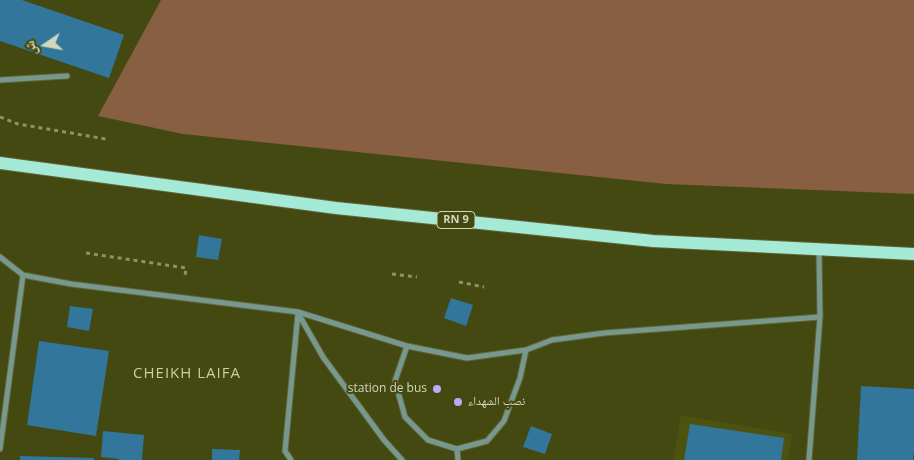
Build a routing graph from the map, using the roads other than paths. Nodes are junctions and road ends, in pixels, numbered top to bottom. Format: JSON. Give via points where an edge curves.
{"nodes":[{"id":1,"x":67,"y":76,"type":"dead end"},
{"id":2,"x":0,"y":80,"type":"edge"},
{"id":3,"x":0,"y":163,"type":"edge"},
{"id":4,"x":819,"y":249,"type":"junction"},
{"id":5,"x":914,"y":254,"type":"edge"},
{"id":6,"x":0,"y":257,"type":"edge"},
{"id":7,"x":23,"y":275,"type":"junction"},
{"id":8,"x":298,"y":312,"type":"junction"},
{"id":9,"x":820,"y":317,"type":"junction"},
{"id":10,"x":407,"y":346,"type":"junction"},
{"id":11,"x":526,"y":350,"type":"junction"},
{"id":12,"x":0,"y":449,"type":"edge"},
{"id":13,"x":457,"y":449,"type":"junction"},
{"id":14,"x":291,"y":460,"type":"edge"},
{"id":15,"x":402,"y":460,"type":"edge"},
{"id":16,"x":458,"y":460,"type":"edge"},
{"id":17,"x":809,"y":460,"type":"edge"}],
"edges":[{"from":1,"to":2,"type":"street"},
{"from":3,"to":4,"type":"main road","number":"RN 9","via":[[355,210],[653,240]]},
{"from":4,"to":5,"type":"main road","number":"RN 9"},
{"from":4,"to":9,"type":"street"},
{"from":6,"to":7,"type":"street"},
{"from":7,"to":8,"type":"street","via":[[71,284]]},
{"from":7,"to":12,"type":"street"},
{"from":8,"to":10,"type":"street"},
{"from":8,"to":14,"type":"street","via":[[285,451]]},
{"from":8,"to":15,"type":"street","via":[[323,357]]},
{"from":9,"to":11,"type":"street","via":[[604,333],[552,340]]},
{"from":9,"to":17,"type":"street"},
{"from":10,"to":11,"type":"street","via":[[467,358]]},
{"from":10,"to":13,"type":"street","via":[[395,381],[405,417],[428,440]]},
{"from":11,"to":13,"type":"street","via":[[520,378],[504,421],[487,441]]},
{"from":13,"to":16,"type":"street"}]}
